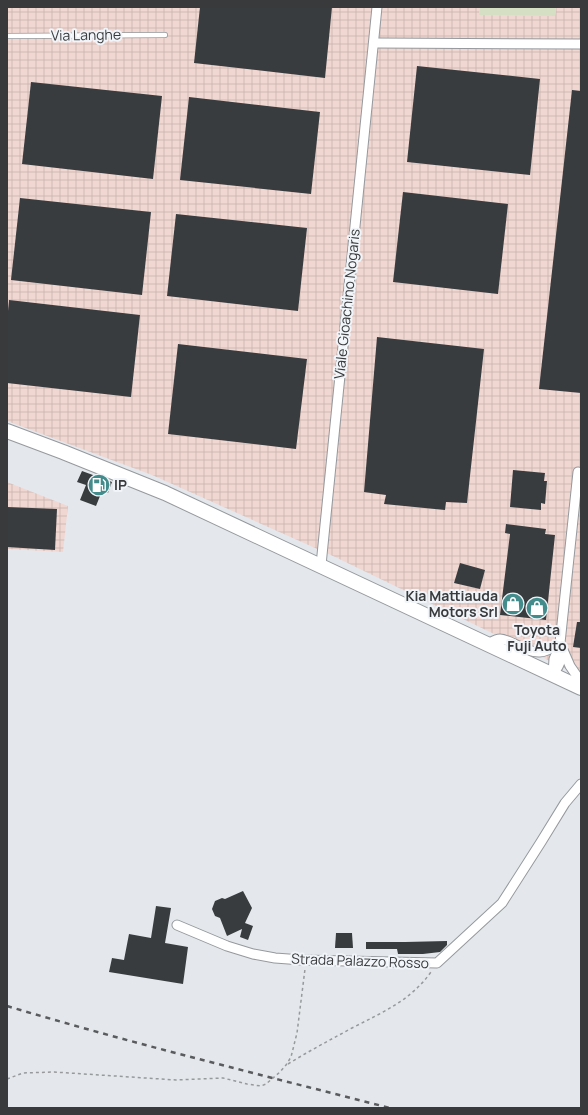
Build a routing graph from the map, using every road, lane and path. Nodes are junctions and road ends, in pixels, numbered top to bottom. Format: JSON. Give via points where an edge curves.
{"nodes":[{"id":1,"x":377,"y":7,"type":"edge"},
{"id":2,"x":165,"y":34,"type":"dead end"},
{"id":3,"x":7,"y":36,"type":"edge"},
{"id":4,"x":374,"y":43,"type":"junction"},
{"id":5,"x":581,"y":44,"type":"edge"},
{"id":6,"x":7,"y":431,"type":"edge"},
{"id":7,"x":578,"y":472,"type":"dead end"},
{"id":8,"x":321,"y":565,"type":"junction"},
{"id":9,"x":560,"y":643,"type":"junction"},
{"id":10,"x":488,"y":644,"type":"junction"},
{"id":11,"x":553,"y":674,"type":"junction"},
{"id":12,"x":581,"y":682,"type":"edge"},
{"id":13,"x":581,"y":688,"type":"edge"},
{"id":14,"x":581,"y":784,"type":"edge"},
{"id":15,"x":177,"y":925,"type":"dead end"},
{"id":16,"x":302,"y":960,"type":"junction"},
{"id":17,"x":437,"y":963,"type":"junction"},
{"id":18,"x":286,"y":1065,"type":"junction"},
{"id":19,"x":7,"y":1079,"type":"edge"}],
"edges":[{"from":1,"to":4,"type":"street","name":"Viale Gioachino Nogaris"},
{"from":2,"to":3,"type":"lane","name":"Via Langhe"},
{"from":4,"to":5,"type":"street"},
{"from":4,"to":8,"type":"street","name":"Viale Gioachino Nogaris"},
{"from":6,"to":8,"type":"main road","via":[[165,493]]},
{"from":7,"to":9,"type":"street"},
{"from":8,"to":10,"type":"main road"},
{"from":9,"to":10,"type":"street","via":[[539,652],[533,652],[503,639]]},
{"from":9,"to":11,"type":"street","via":[[561,660]]},
{"from":9,"to":12,"type":"street","via":[[570,666]]},
{"from":10,"to":11,"type":"main road"},
{"from":11,"to":13,"type":"main road"},
{"from":14,"to":17,"type":"street","name":"Strada Palazzo Rosso","via":[[565,803],[502,903]]},
{"from":15,"to":16,"type":"street","name":"Strada Palazzo Rosso","via":[[226,946],[253,954]]},
{"from":16,"to":17,"type":"street","name":"Strada Palazzo Rosso"},
{"from":16,"to":18,"type":"path","via":[[305,972],[297,1033],[291,1057]]},
{"from":17,"to":18,"type":"path","via":[[410,995],[397,1005]]},
{"from":18,"to":19,"type":"path","via":[[270,1082],[260,1086],[223,1078],[176,1080],[54,1072],[23,1073]]}]}
